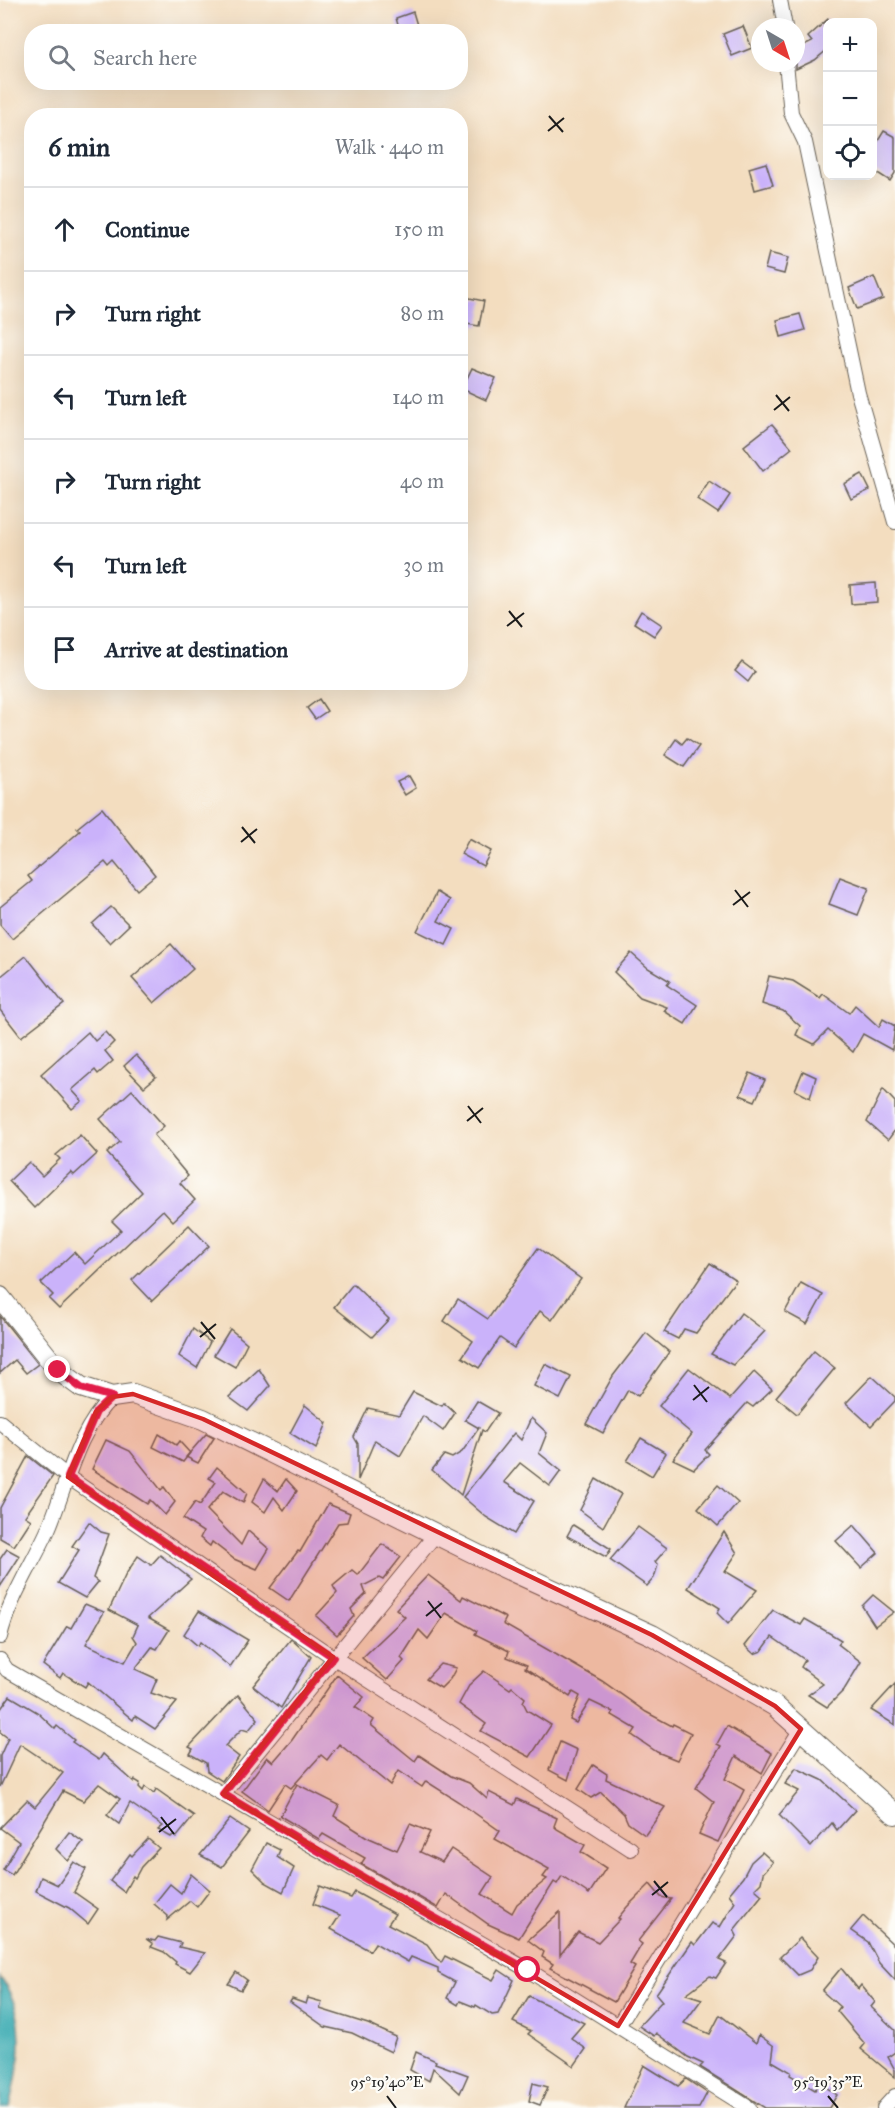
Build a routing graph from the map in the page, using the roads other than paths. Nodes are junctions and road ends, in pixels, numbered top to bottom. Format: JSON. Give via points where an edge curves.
{"nodes":[{"id":1,"x":780,"y":0,"type":"edge"},
{"id":2,"x":783,"y":18,"type":"edge"},
{"id":3,"x":787,"y":72,"type":"edge"},
{"id":4,"x":895,"y":522,"type":"edge"},
{"id":5,"x":0,"y":1297,"type":"edge"},
{"id":6,"x":112,"y":1397,"type":"junction"},
{"id":7,"x":0,"y":1422,"type":"edge"},
{"id":8,"x":68,"y":1477,"type":"junction"},
{"id":9,"x":436,"y":1534,"type":"junction"},
{"id":10,"x":0,"y":1637,"type":"edge"},
{"id":11,"x":333,"y":1657,"type":"junction"},
{"id":12,"x":0,"y":1660,"type":"edge"},
{"id":13,"x":801,"y":1729,"type":"junction"},
{"id":14,"x":223,"y":1794,"type":"junction"},
{"id":15,"x":895,"y":1814,"type":"edge"},
{"id":16,"x":632,"y":1849,"type":"dead end"},
{"id":17,"x":618,"y":2026,"type":"junction"},
{"id":18,"x":895,"y":2096,"type":"edge"},
{"id":19,"x":749,"y":2108,"type":"edge"},
{"id":20,"x":884,"y":2108,"type":"edge"}],
"edges":[{"from":1,"to":2,"type":"street"},
{"from":3,"to":4,"type":"street","via":[[791,113],[805,142],[858,393]]},
{"from":5,"to":6,"type":"street","via":[[58,1370],[81,1388]]},
{"from":6,"to":8,"type":"street","via":[[96,1412]]},
{"from":6,"to":9,"type":"street","via":[[133,1394],[203,1419]]},
{"from":7,"to":8,"type":"street"},
{"from":8,"to":10,"type":"street"},
{"from":8,"to":11,"type":"street"},
{"from":9,"to":11,"type":"street"},
{"from":9,"to":13,"type":"street","via":[[652,1635],[775,1706]]},
{"from":11,"to":14,"type":"street"},
{"from":11,"to":16,"type":"street"},
{"from":12,"to":14,"type":"street","via":[[7,1670]]},
{"from":13,"to":15,"type":"street"},
{"from":13,"to":17,"type":"street"},
{"from":14,"to":17,"type":"street"},
{"from":17,"to":19,"type":"street"},
{"from":18,"to":20,"type":"street"}]}
